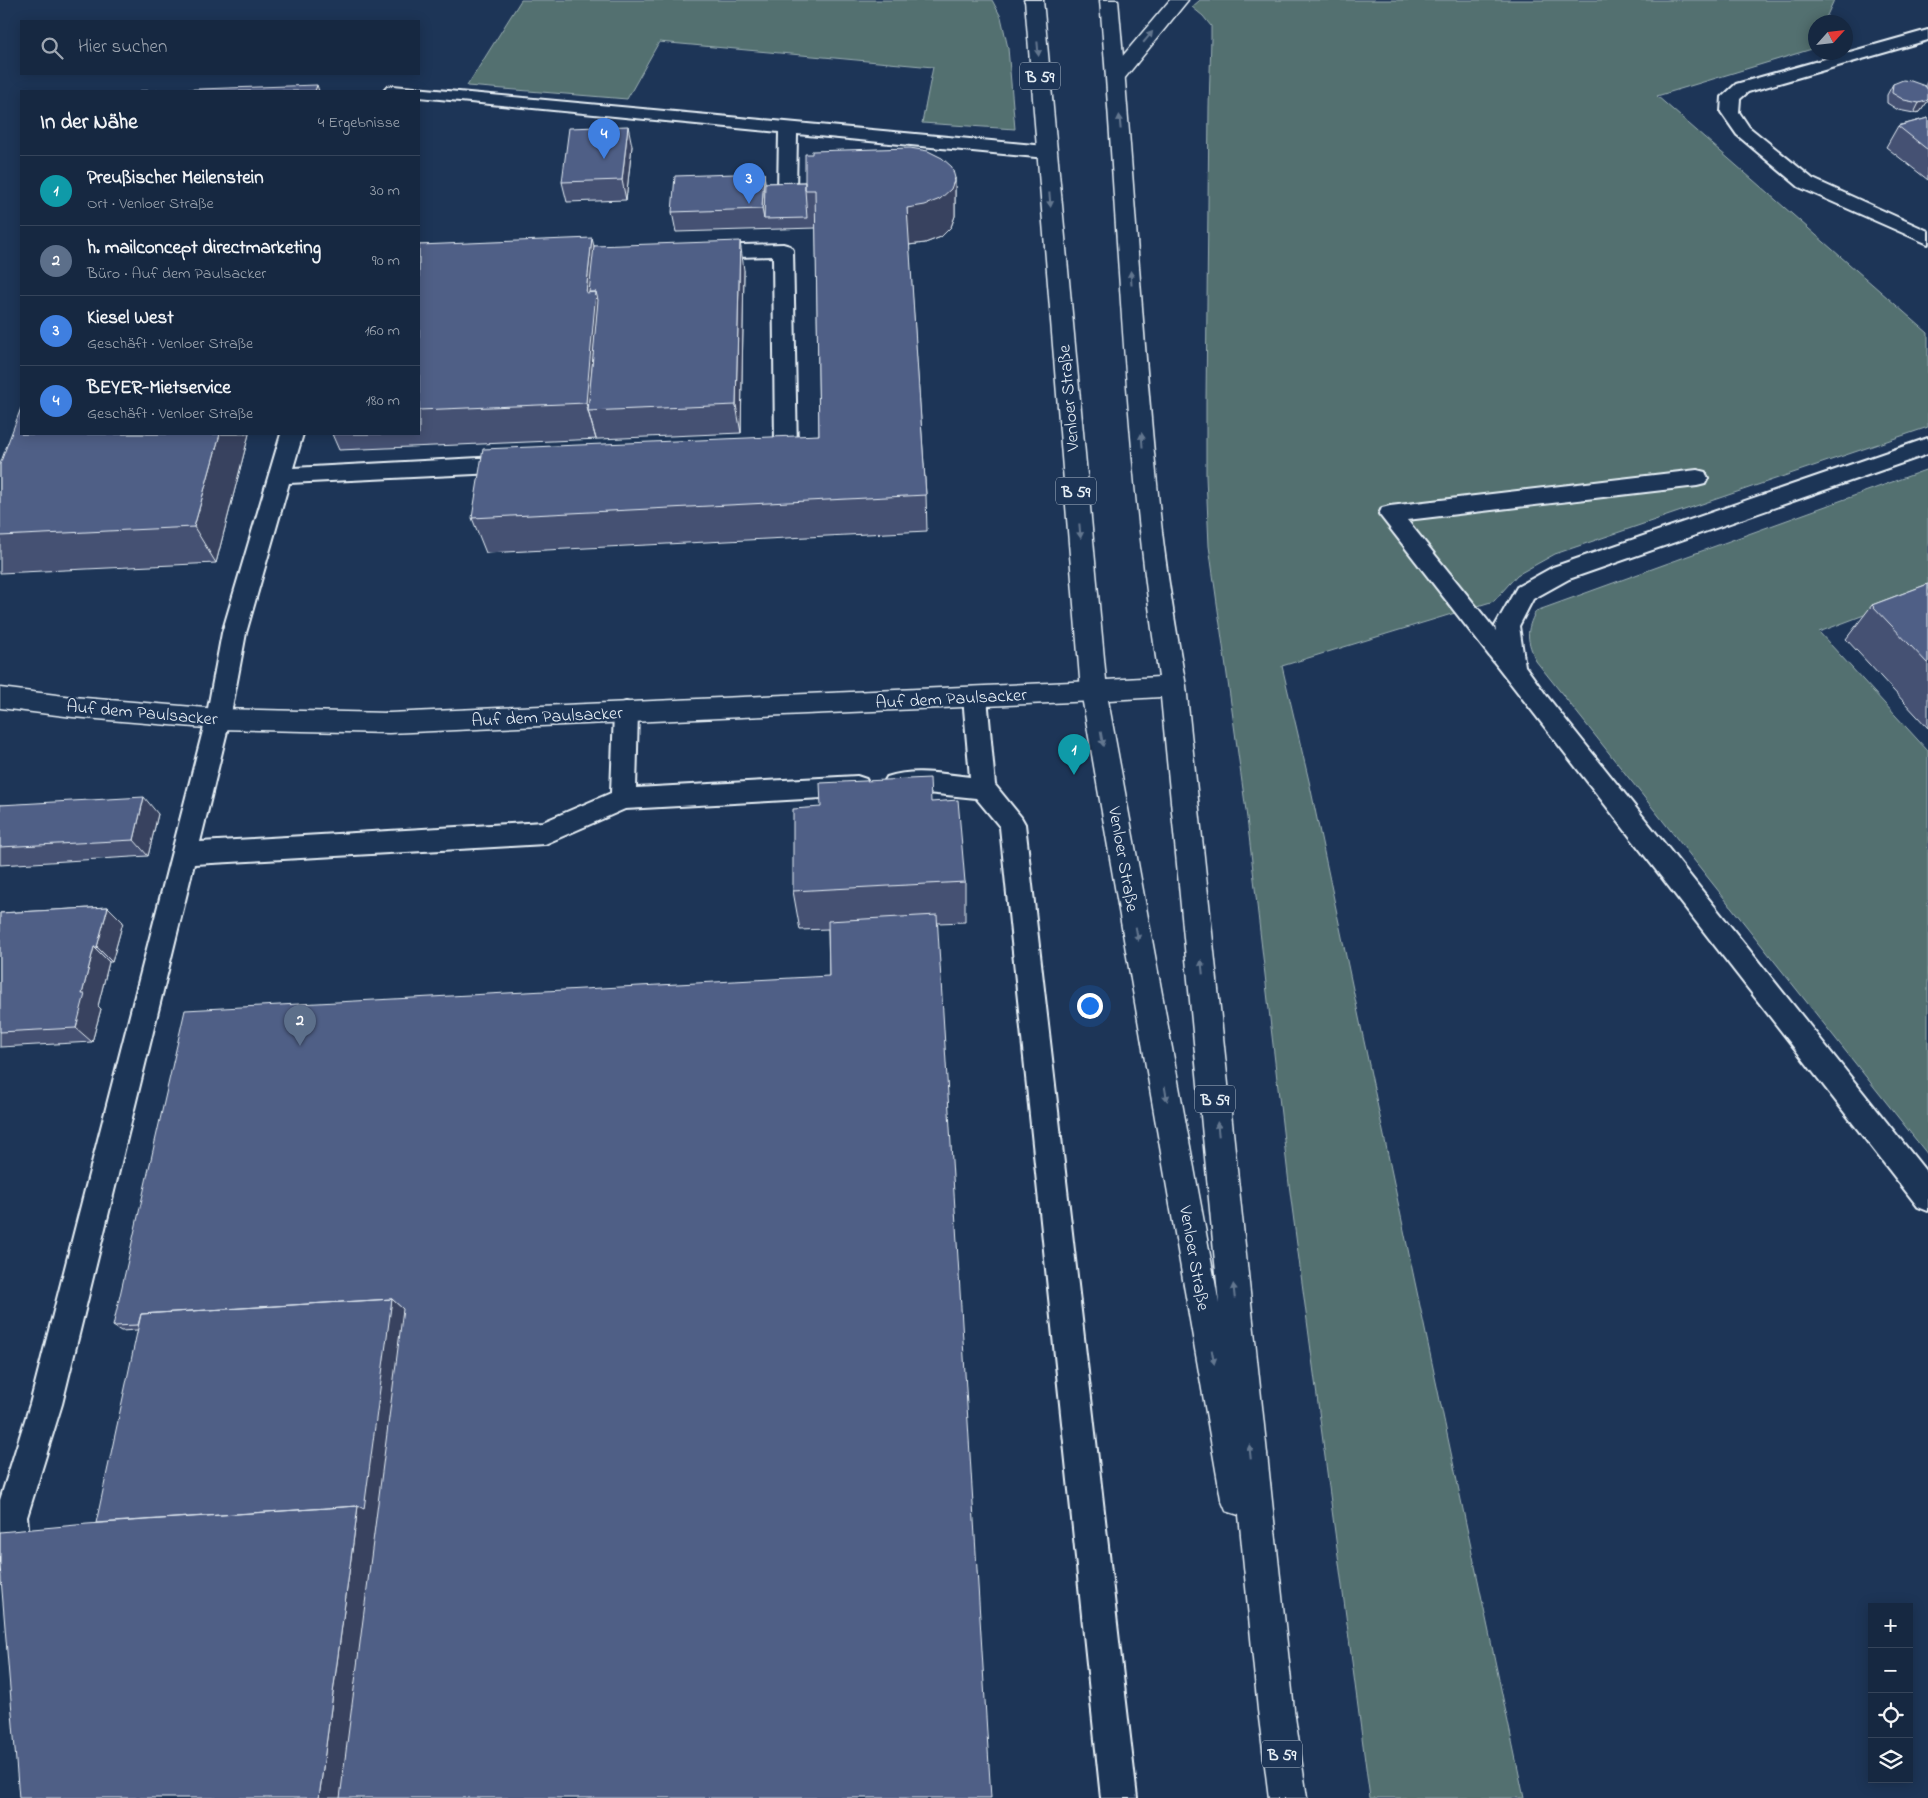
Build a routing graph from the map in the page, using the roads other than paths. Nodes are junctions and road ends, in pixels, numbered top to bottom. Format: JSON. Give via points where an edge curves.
{"nodes":[{"id":1,"x":1034,"y":0,"type":"edge"},
{"id":2,"x":1109,"y":0,"type":"edge"},
{"id":3,"x":1179,"y":0,"type":"edge"},
{"id":4,"x":1928,"y":35,"type":"edge"},
{"id":5,"x":1117,"y":75,"type":"junction"},
{"id":6,"x":420,"y":92,"type":"edge"},
{"id":7,"x":788,"y":127,"type":"junction"},
{"id":8,"x":1046,"y":152,"type":"junction"},
{"id":9,"x":787,"y":193,"type":"edge"},
{"id":10,"x":788,"y":229,"type":"edge"},
{"id":11,"x":1928,"y":238,"type":"edge"},
{"id":12,"x":783,"y":250,"type":"junction"},
{"id":13,"x":685,"y":253,"type":"edge"},
{"id":14,"x":292,"y":435,"type":"edge"},
{"id":15,"x":1928,"y":446,"type":"edge"},
{"id":16,"x":747,"y":452,"type":"edge"},
{"id":17,"x":538,"y":463,"type":"edge"},
{"id":18,"x":280,"y":476,"type":"junction"},
{"id":19,"x":1697,"y":478,"type":"dead end"},
{"id":20,"x":1513,"y":668,"type":"junction"},
{"id":21,"x":1173,"y":686,"type":"junction"},
{"id":22,"x":1094,"y":691,"type":"junction"},
{"id":23,"x":975,"y":697,"type":"junction"},
{"id":24,"x":0,"y":698,"type":"edge"},
{"id":25,"x":626,"y":712,"type":"junction"},
{"id":26,"x":218,"y":719,"type":"junction"},
{"id":27,"x":983,"y":788,"type":"junction"},
{"id":28,"x":623,"y":799,"type":"junction"},
{"id":29,"x":183,"y":854,"type":"junction"},
{"id":30,"x":1928,"y":1196,"type":"edge"},
{"id":31,"x":18,"y":1594,"type":"edge"},
{"id":32,"x":1276,"y":1710,"type":"junction"},
{"id":33,"x":1119,"y":1798,"type":"edge"},
{"id":34,"x":1288,"y":1798,"type":"edge"}],
"edges":[{"from":1,"to":8,"type":"main road","name":"Venloer Straße","number":"B 59","one_way":true},
{"from":2,"to":5,"type":"main road","name":"Venloer Straße","number":"B 59"},
{"from":5,"to":3,"type":"main road","one_way":true},
{"from":4,"to":11,"type":"lane","via":[[1742,88],[1731,97],[1730,112],[1743,131],[1806,183]]},
{"from":21,"to":5,"type":"main road","name":"Venloer Straße","number":"B 59","one_way":true,"via":[[1160,613],[1145,489]]},
{"from":6,"to":7,"type":"lane"},
{"from":7,"to":8,"type":"lane"},
{"from":7,"to":9,"type":"lane"},
{"from":8,"to":22,"type":"main road","name":"Venloer Straße","number":"B 59","one_way":true},
{"from":10,"to":12,"type":"lane"},
{"from":12,"to":13,"type":"lane"},
{"from":12,"to":16,"type":"lane","via":[[786,450]]},
{"from":14,"to":18,"type":"lane"},
{"from":15,"to":20,"type":"lane","via":[[1561,573],[1525,593],[1508,626]]},
{"from":17,"to":18,"type":"lane"},
{"from":18,"to":26,"type":"lane","via":[[234,633]]},
{"from":19,"to":20,"type":"lane","via":[[1390,514]]},
{"from":20,"to":30,"type":"lane"},
{"from":21,"to":22,"type":"main road","name":"Auf dem Paulsacker"},
{"from":32,"to":21,"type":"main road","name":"Venloer Straße","number":"B 59","one_way":true},
{"from":22,"to":23,"type":"main road","name":"Auf dem Paulsacker"},
{"from":22,"to":32,"type":"main road","name":"Venloer Straße","number":"B 59","one_way":true},
{"from":23,"to":25,"type":"main road","name":"Auf dem Paulsacker"},
{"from":23,"to":27,"type":"lane"},
{"from":24,"to":26,"type":"main road","name":"Auf dem Paulsacker"},
{"from":25,"to":26,"type":"main road","name":"Auf dem Paulsacker","via":[[389,723]]},
{"from":25,"to":28,"type":"lane"},
{"from":26,"to":29,"type":"lane"},
{"from":27,"to":28,"type":"lane","via":[[917,782]]},
{"from":27,"to":33,"type":"lane","via":[[1012,824]]},
{"from":28,"to":29,"type":"lane","via":[[545,833]]},
{"from":29,"to":31,"type":"lane","via":[[46,1404],[11,1517]]},
{"from":32,"to":34,"type":"main road","name":"Venloer Straße","number":"B 59"}]}
